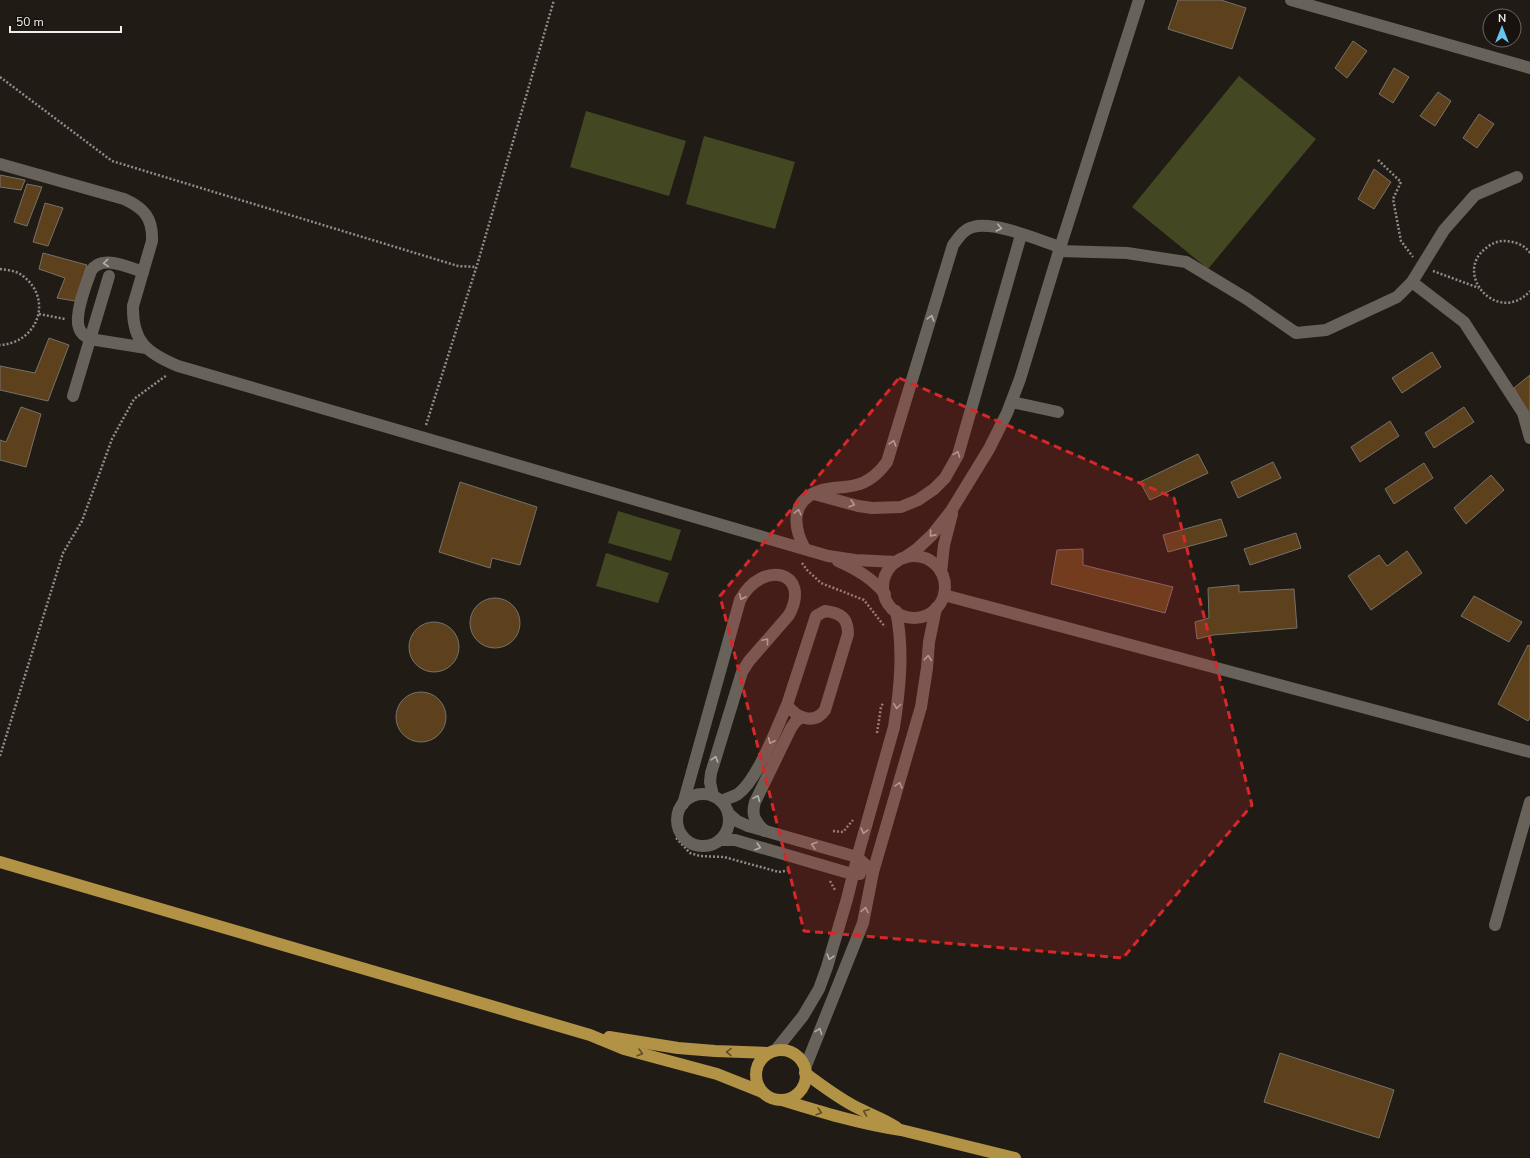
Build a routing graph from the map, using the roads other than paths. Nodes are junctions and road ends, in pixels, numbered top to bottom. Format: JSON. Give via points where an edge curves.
{"nodes":[{"id":1,"x":1139,"y":0,"type":"edge"},
{"id":2,"x":1291,"y":0,"type":"edge"},
{"id":3,"x":1529,"y":69,"type":"edge"},
{"id":4,"x":0,"y":164,"type":"edge"},
{"id":5,"x":1517,"y":177,"type":"dead end"},
{"id":6,"x":1021,"y":235,"type":"junction"},
{"id":7,"x":1059,"y":249,"type":"junction"},
{"id":8,"x":143,"y":272,"type":"junction"},
{"id":9,"x":109,"y":276,"type":"dead end"},
{"id":10,"x":1412,"y":282,"type":"junction"},
{"id":11,"x":90,"y":339,"type":"junction"},
{"id":12,"x":146,"y":348,"type":"junction"},
{"id":13,"x":73,"y":396,"type":"dead end"},
{"id":14,"x":1012,"y":402,"type":"junction"},
{"id":15,"x":1058,"y":412,"type":"dead end"},
{"id":16,"x":1530,"y":438,"type":"edge"},
{"id":17,"x":814,"y":494,"type":"junction"},
{"id":18,"x":955,"y":505,"type":"junction"},
{"id":19,"x":803,"y":554,"type":"junction"},
{"id":20,"x":828,"y":556,"type":"junction"},
{"id":21,"x":900,"y":560,"type":"junction"},
{"id":22,"x":941,"y":572,"type":"junction"},
{"id":23,"x":885,"y":594,"type":"junction"},
{"id":24,"x":944,"y":595,"type":"junction"},
{"id":25,"x":936,"y":608,"type":"junction"},
{"id":26,"x":896,"y":611,"type":"junction"},
{"id":27,"x":786,"y":705,"type":"junction"},
{"id":28,"x":802,"y":717,"type":"junction"},
{"id":29,"x":1530,"y":752,"type":"edge"},
{"id":30,"x":717,"y":799,"type":"junction"},
{"id":31,"x":1530,"y":802,"type":"edge"},
{"id":32,"x":683,"y":804,"type":"junction"},
{"id":33,"x":728,"y":813,"type":"junction"},
{"id":34,"x":766,"y":832,"type":"junction"},
{"id":35,"x":720,"y":840,"type":"junction"},
{"id":36,"x":857,"y":857,"type":"junction"},
{"id":37,"x":0,"y":862,"type":"edge"},
{"id":38,"x":873,"y":872,"type":"junction"},
{"id":39,"x":852,"y":874,"type":"junction"},
{"id":40,"x":1495,"y":925,"type":"dead end"},
{"id":41,"x":590,"y":1035,"type":"junction"},
{"id":42,"x":772,"y":1052,"type":"junction"},
{"id":43,"x":805,"y":1070,"type":"junction"},
{"id":44,"x":762,"y":1092,"type":"junction"},
{"id":45,"x":782,"y":1100,"type":"junction"},
{"id":46,"x":901,"y":1130,"type":"junction"},
{"id":47,"x":1015,"y":1158,"type":"edge"}],
"edges":[{"from":1,"to":7,"type":"street"},
{"from":2,"to":3,"type":"street"},
{"from":4,"to":8,"type":"street","via":[[136,204],[145,212],[153,231]]},
{"from":5,"to":10,"type":"street","via":[[1475,195],[1444,230]]},
{"from":6,"to":7,"type":"street"},
{"from":17,"to":6,"type":"street","one_way":true,"via":[[869,480],[888,462],[953,245],[962,233],[972,227],[986,226]]},
{"from":17,"to":6,"type":"street","one_way":true,"via":[[858,506],[901,507],[918,500],[945,478],[958,455]]},
{"from":7,"to":10,"type":"street","via":[[1127,253],[1186,262],[1296,333],[1326,330],[1397,297]]},
{"from":7,"to":14,"type":"street"},
{"from":8,"to":11,"type":"street","one_way":true,"via":[[112,262],[94,266],[78,313],[79,329]]},
{"from":8,"to":12,"type":"street","via":[[133,306],[133,316],[135,331]]},
{"from":9,"to":11,"type":"street"},
{"from":10,"to":16,"type":"street","via":[[1464,322],[1523,413]]},
{"from":11,"to":12,"type":"street"},
{"from":11,"to":13,"type":"street"},
{"from":12,"to":19,"type":"street","via":[[178,366]]},
{"from":14,"to":15,"type":"street"},
{"from":14,"to":18,"type":"street","via":[[989,449]]},
{"from":19,"to":17,"type":"street","one_way":true,"via":[[796,515],[800,503]]},
{"from":18,"to":21,"type":"street","one_way":true,"via":[[932,535]]},
{"from":18,"to":22,"type":"street","via":[[944,545]]},
{"from":19,"to":20,"type":"street"},
{"from":20,"to":21,"type":"street","via":[[854,560]]},
{"from":20,"to":23,"type":"street","via":[[865,575]]},
{"from":21,"to":22,"type":"street","via":[[914,556],[924,558]]},
{"from":21,"to":23,"type":"street","via":[[889,569],[885,578]]},
{"from":22,"to":24,"type":"street","via":[[945,586]]},
{"from":23,"to":26,"type":"street","via":[[889,605]]},
{"from":24,"to":25,"type":"street"},
{"from":24,"to":29,"type":"street"},
{"from":25,"to":26,"type":"street","via":[[933,612],[913,618]]},
{"from":38,"to":25,"type":"street","one_way":true,"via":[[921,707]]},
{"from":26,"to":36,"type":"street","one_way":true,"via":[[901,647],[894,727]]},
{"from":27,"to":28,"type":"street","via":[[797,716]]},
{"from":27,"to":28,"type":"street","via":[[816,616],[825,611],[840,615],[848,626],[848,634],[825,710],[821,716]]},
{"from":27,"to":30,"type":"street","one_way":true,"via":[[750,780],[738,794]]},
{"from":34,"to":28,"type":"street","one_way":true,"via":[[755,820],[755,802],[790,728]]},
{"from":30,"to":32,"type":"street","via":[[705,794],[698,795]]},
{"from":30,"to":32,"type":"street","one_way":true,"via":[[710,782],[710,772],[742,672],[792,608],[792,583],[779,574],[771,574],[755,582],[740,600]]},
{"from":30,"to":33,"type":"street"},
{"from":31,"to":40,"type":"street"},
{"from":32,"to":35,"type":"street","via":[[677,822],[684,837],[690,842],[705,846]]},
{"from":33,"to":34,"type":"street","via":[[737,821]]},
{"from":33,"to":35,"type":"street","via":[[728,828]]},
{"from":36,"to":34,"type":"street","one_way":true},
{"from":35,"to":39,"type":"street","one_way":true,"via":[[735,840]]},
{"from":36,"to":38,"type":"street"},
{"from":36,"to":39,"type":"street"},
{"from":37,"to":41,"type":"main road"},
{"from":38,"to":39,"type":"street"},
{"from":43,"to":38,"type":"street","one_way":true,"via":[[862,923]]},
{"from":39,"to":42,"type":"street","one_way":true,"via":[[845,907],[819,989],[803,1016]]},
{"from":42,"to":41,"type":"main road","one_way":true,"via":[[678,1048]]},
{"from":41,"to":44,"type":"main road","one_way":true,"via":[[624,1049],[717,1074]]},
{"from":42,"to":43,"type":"main road","via":[[779,1049],[790,1051],[800,1058]]},
{"from":42,"to":44,"type":"main road","via":[[760,1060],[756,1070],[756,1082]]},
{"from":43,"to":45,"type":"main road","via":[[806,1079],[801,1090],[793,1097]]},
{"from":46,"to":43,"type":"main road","one_way":true,"via":[[841,1099]]},
{"from":44,"to":45,"type":"main road","via":[[771,1098]]},
{"from":45,"to":46,"type":"main road","one_way":true,"via":[[831,1115]]},
{"from":46,"to":47,"type":"main road"}]}
